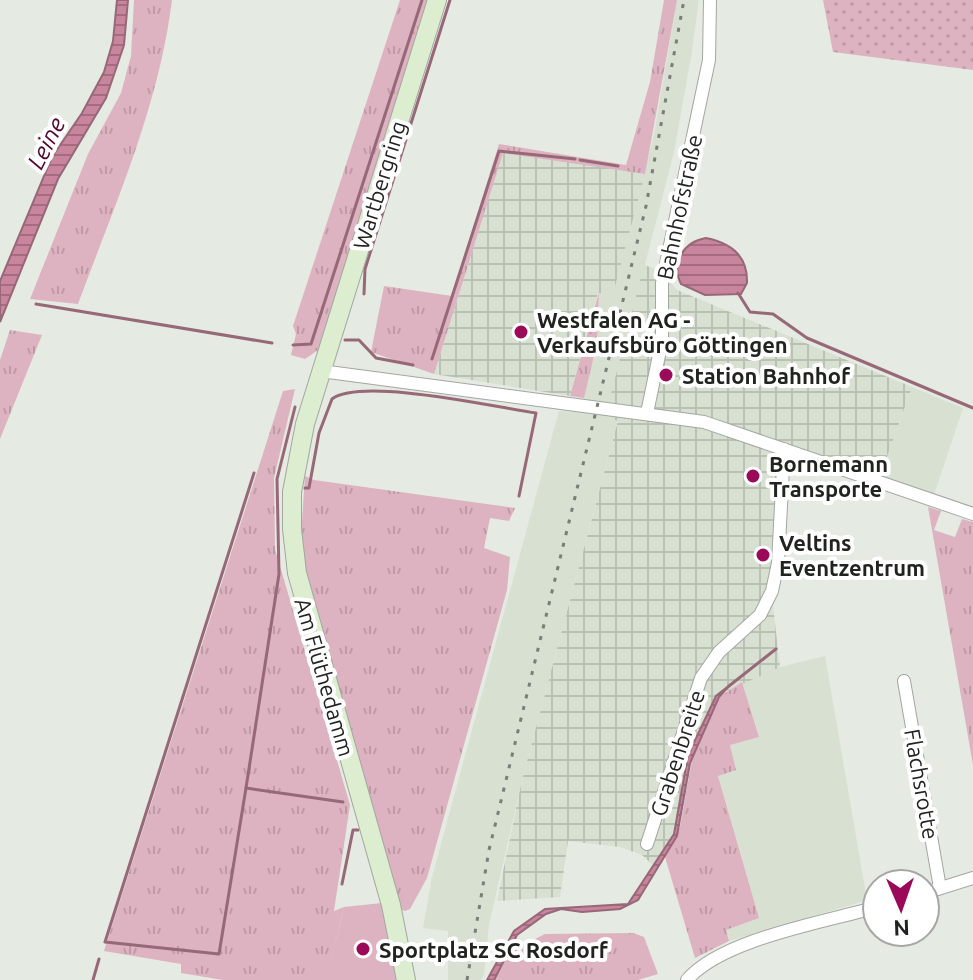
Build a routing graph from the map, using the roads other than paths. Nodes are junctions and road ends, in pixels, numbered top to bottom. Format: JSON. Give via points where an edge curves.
{"nodes":[{"id":1,"x":437,"y":0,"type":"edge"},
{"id":2,"x":710,"y":0,"type":"edge"},
{"id":3,"x":321,"y":371,"type":"junction"},
{"id":4,"x":647,"y":413,"type":"junction"},
{"id":5,"x":784,"y":449,"type":"junction"},
{"id":6,"x":973,"y":514,"type":"edge"},
{"id":7,"x":904,"y":681,"type":"dead end"},
{"id":8,"x":647,"y":844,"type":"dead end"},
{"id":9,"x":937,"y":868,"type":"edge"},
{"id":10,"x":973,"y":878,"type":"edge"},
{"id":11,"x":941,"y":888,"type":"edge"},
{"id":12,"x":861,"y":912,"type":"edge"},
{"id":13,"x":406,"y":980,"type":"edge"},
{"id":14,"x":687,"y":980,"type":"edge"}],
"edges":[{"from":1,"to":3,"type":"main road","name":"Wartbergring"},
{"from":2,"to":4,"type":"street","name":"Bahnhofstraße","via":[[709,60],[662,283],[662,341]]},
{"from":3,"to":4,"type":"street"},
{"from":3,"to":13,"type":"main road","name":"Am Flüthedamm","via":[[295,468],[293,548],[312,633],[391,905]]},
{"from":4,"to":5,"type":"street","via":[[704,422]]},
{"from":5,"to":6,"type":"street"},
{"from":5,"to":8,"type":"street","name":"Grabenbreite","via":[[772,591],[760,615],[719,652],[701,678]]},
{"from":7,"to":9,"type":"street","name":"Flachsrotte"},
{"from":10,"to":11,"type":"street"},
{"from":12,"to":14,"type":"street","via":[[736,948],[711,959]]}]}
